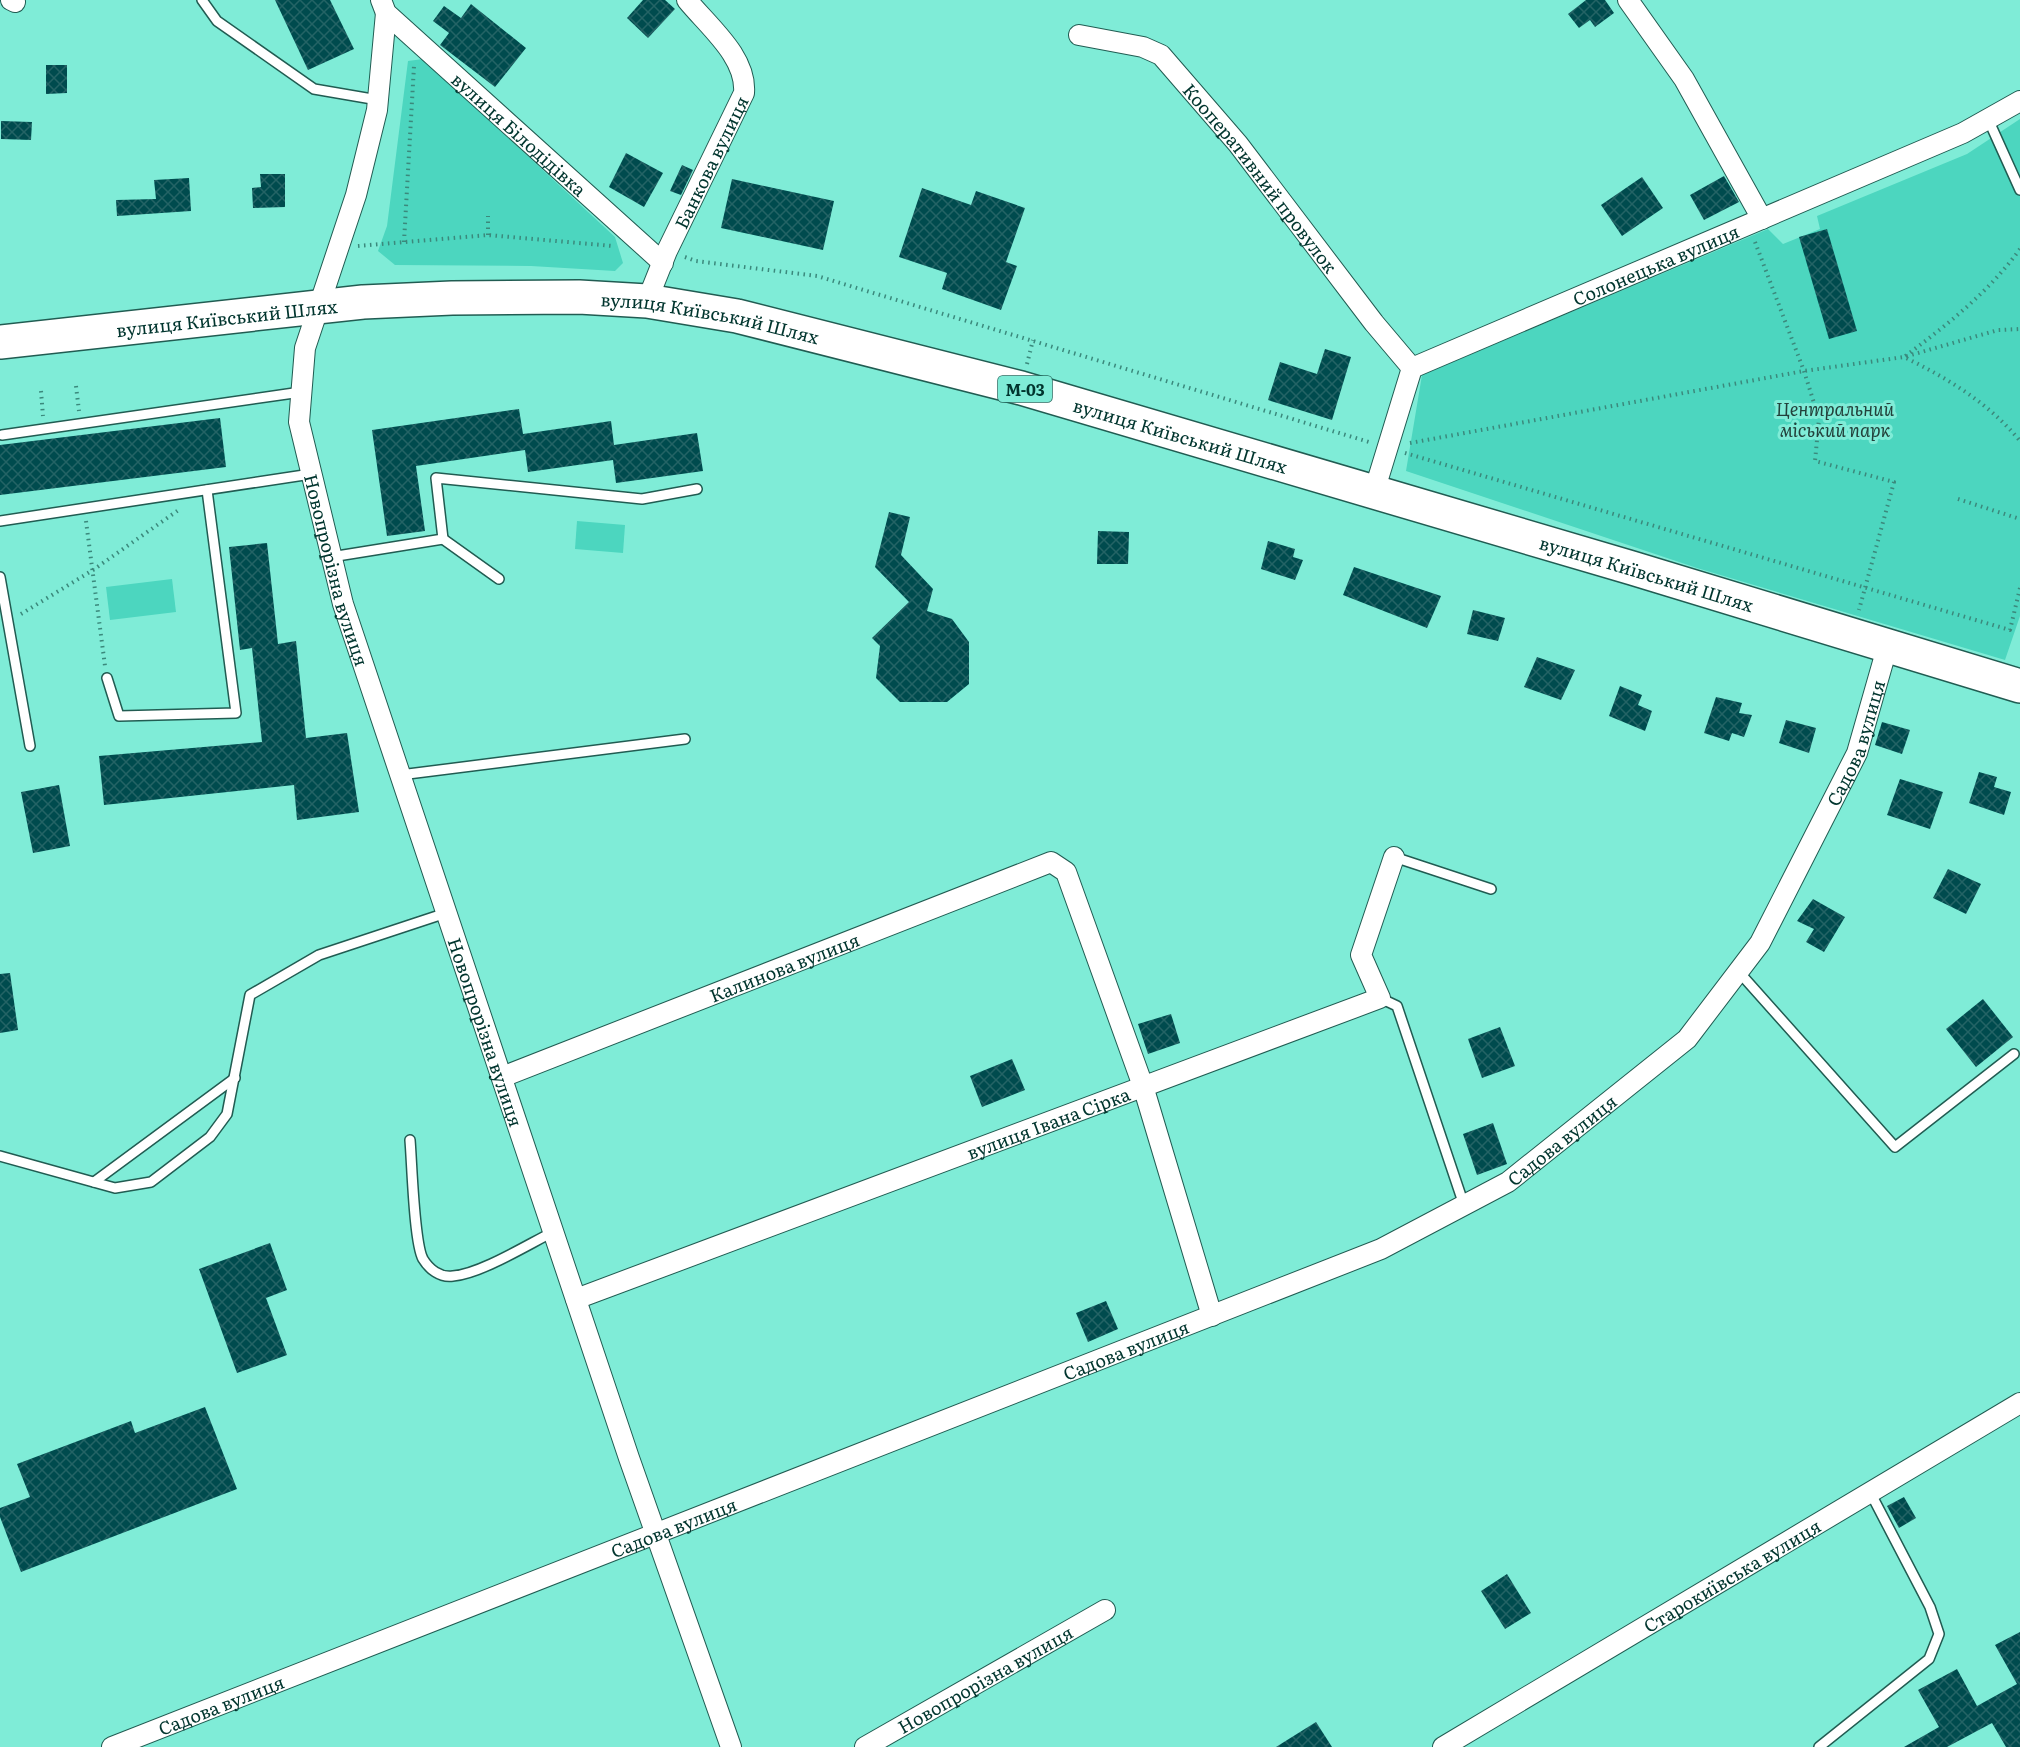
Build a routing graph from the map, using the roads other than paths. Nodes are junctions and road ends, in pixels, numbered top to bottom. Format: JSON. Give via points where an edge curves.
{"nodes":[{"id":1,"x":202,"y":0,"type":"edge"},
{"id":2,"x":687,"y":0,"type":"edge"},
{"id":3,"x":1628,"y":0,"type":"edge"},
{"id":4,"x":383,"y":6,"type":"edge"},
{"id":5,"x":1079,"y":35,"type":"dead end"},
{"id":6,"x":378,"y":100,"type":"junction"},
{"id":7,"x":2020,"y":101,"type":"edge"},
{"id":8,"x":1988,"y":119,"type":"junction"},
{"id":9,"x":2020,"y":190,"type":"edge"},
{"id":10,"x":1755,"y":221,"type":"junction"},
{"id":11,"x":665,"y":257,"type":"junction"},
{"id":12,"x":647,"y":301,"type":"junction"},
{"id":13,"x":319,"y":306,"type":"junction"},
{"id":14,"x":0,"y":342,"type":"edge"},
{"id":15,"x":1412,"y":368,"type":"junction"},
{"id":16,"x":301,"y":392,"type":"junction"},
{"id":17,"x":2,"y":435,"type":"dead end"},
{"id":18,"x":311,"y":474,"type":"junction"},
{"id":19,"x":697,"y":489,"type":"dead end"},
{"id":20,"x":207,"y":490,"type":"junction"},
{"id":21,"x":1365,"y":491,"type":"junction"},
{"id":22,"x":0,"y":521,"type":"edge"},
{"id":23,"x":443,"y":539,"type":"junction"},
{"id":24,"x":331,"y":557,"type":"junction"},
{"id":25,"x":0,"y":577,"type":"edge"},
{"id":26,"x":499,"y":579,"type":"dead end"},
{"id":27,"x":1887,"y":648,"type":"junction"},
{"id":28,"x":107,"y":678,"type":"road end"},
{"id":29,"x":2020,"y":687,"type":"edge"},
{"id":30,"x":685,"y":739,"type":"dead end"},
{"id":31,"x":30,"y":746,"type":"dead end"},
{"id":32,"x":400,"y":775,"type":"junction"},
{"id":33,"x":1394,"y":857,"type":"joint"},
{"id":34,"x":1491,"y":889,"type":"dead end"},
{"id":35,"x":446,"y":913,"type":"junction"},
{"id":36,"x":1739,"y":972,"type":"junction"},
{"id":37,"x":1380,"y":998,"type":"junction"},
{"id":38,"x":2014,"y":1053,"type":"dead end"},
{"id":39,"x":501,"y":1077,"type":"junction"},
{"id":40,"x":235,"y":1078,"type":"junction"},
{"id":41,"x":1143,"y":1086,"type":"junction"},
{"id":42,"x":410,"y":1140,"type":"dead end"},
{"id":43,"x":0,"y":1156,"type":"edge"},
{"id":44,"x":94,"y":1182,"type":"junction"},
{"id":45,"x":1464,"y":1205,"type":"junction"},
{"id":46,"x":553,"y":1232,"type":"junction"},
{"id":47,"x":576,"y":1299,"type":"junction"},
{"id":48,"x":1212,"y":1316,"type":"junction"},
{"id":49,"x":2020,"y":1403,"type":"edge"},
{"id":50,"x":1870,"y":1492,"type":"junction"},
{"id":51,"x":656,"y":1533,"type":"junction"},
{"id":52,"x":1105,"y":1610,"type":"dead end"},
{"id":53,"x":112,"y":1747,"type":"edge"},
{"id":54,"x":731,"y":1747,"type":"edge"},
{"id":55,"x":865,"y":1747,"type":"edge"},
{"id":56,"x":1443,"y":1747,"type":"edge"},
{"id":57,"x":1819,"y":1747,"type":"edge"}],
"edges":[{"from":1,"to":6,"type":"lane","via":[[217,21],[314,89]]},
{"from":2,"to":11,"type":"street","name":"Банкова вулиця","via":[[740,63],[745,85]]},
{"from":3,"to":10,"type":"street","via":[[1684,79]]},
{"from":4,"to":6,"type":"street","name":"Новопрорізна вулиця"},
{"from":4,"to":11,"type":"street","name":"вулиця Білодідівка","via":[[646,249]]},
{"from":5,"to":15,"type":"street","name":"Кооперативний провулок","via":[[1143,47],[1161,55],[1238,144]]},
{"from":6,"to":13,"type":"street","name":"Новопрорізна вулиця","via":[[356,195]]},
{"from":7,"to":8,"type":"street","name":"Солонецька вулиця"},
{"from":8,"to":9,"type":"lane"},
{"from":8,"to":10,"type":"street","name":"Солонецька вулиця","via":[[1963,134]]},
{"from":10,"to":15,"type":"street","name":"Солонецька вулиця"},
{"from":11,"to":12,"type":"street","name":"Банкова вулиця"},
{"from":12,"to":13,"type":"highway","name":"вулиця Київський Шлях","number":"М-03","via":[[452,298]]},
{"from":12,"to":21,"type":"highway","name":"вулиця Київський Шлях","number":"М-03","via":[[737,316],[904,356]]},
{"from":13,"to":14,"type":"highway","name":"вулиця Київський Шлях","number":"М-03"},
{"from":13,"to":16,"type":"street","name":"Новопрорізна вулиця","via":[[305,348]]},
{"from":15,"to":21,"type":"street","via":[[1377,482]]},
{"from":16,"to":17,"type":"lane"},
{"from":16,"to":18,"type":"street","name":"Новопрорізна вулиця","via":[[299,422]]},
{"from":18,"to":20,"type":"lane"},
{"from":18,"to":24,"type":"street","name":"Новопрорізна вулиця"},
{"from":19,"to":23,"type":"lane","via":[[642,499],[436,478]]},
{"from":20,"to":22,"type":"lane"},
{"from":20,"to":28,"type":"lane","via":[[236,712],[119,716]]},
{"from":21,"to":27,"type":"highway","name":"вулиця Київський Шлях","number":"М-03","via":[[1632,568]]},
{"from":23,"to":24,"type":"lane"},
{"from":23,"to":26,"type":"lane"},
{"from":24,"to":32,"type":"street","name":"Новопрорізна вулиця"},
{"from":25,"to":31,"type":"lane"},
{"from":27,"to":29,"type":"highway","name":"вулиця Київський Шлях","number":"М-03"},
{"from":27,"to":36,"type":"street","name":"Садова вулиця","via":[[1857,753],[1760,943]]},
{"from":30,"to":32,"type":"lane"},
{"from":32,"to":35,"type":"street","name":"Новопрорізна вулиця"},
{"from":33,"to":34,"type":"lane"},
{"from":33,"to":37,"type":"street","via":[[1361,955]]},
{"from":35,"to":39,"type":"street","name":"Новопрорізна вулиця"},
{"from":35,"to":40,"type":"lane","via":[[319,955],[250,995]]},
{"from":36,"to":38,"type":"lane","via":[[1895,1147]]},
{"from":36,"to":45,"type":"street","name":"Садова вулиця","via":[[1688,1039],[1508,1182]]},
{"from":37,"to":41,"type":"street","name":"вулиця Івана Сірка"},
{"from":37,"to":45,"type":"lane","via":[[1397,1006]]},
{"from":39,"to":41,"type":"street","name":"Калинова вулиця","via":[[1051,862],[1066,872]]},
{"from":39,"to":46,"type":"street","name":"Новопрорізна вулиця"},
{"from":40,"to":44,"type":"lane"},
{"from":40,"to":44,"type":"lane","via":[[227,1114],[210,1137],[151,1182],[116,1188]]},
{"from":41,"to":47,"type":"street","name":"вулиця Івана Сірка"},
{"from":41,"to":48,"type":"street"},
{"from":42,"to":46,"type":"lane","via":[[418,1241],[422,1258],[434,1272],[450,1277],[467,1273]]},
{"from":43,"to":44,"type":"lane"},
{"from":45,"to":48,"type":"street","name":"Садова вулиця","via":[[1381,1248]]},
{"from":46,"to":47,"type":"street","name":"Новопрорізна вулиця"},
{"from":47,"to":51,"type":"street","name":"Новопрорізна вулиця"},
{"from":48,"to":51,"type":"street","name":"Садова вулиця"},
{"from":49,"to":50,"type":"street","name":"Старокиївська вулиця"},
{"from":50,"to":56,"type":"street","name":"Старокиївська вулиця"},
{"from":50,"to":57,"type":"lane","via":[[1930,1607],[1939,1634],[1929,1659]]},
{"from":51,"to":53,"type":"street","name":"Садова вулиця"},
{"from":51,"to":54,"type":"street","name":"Новопрорізна вулиця"},
{"from":52,"to":55,"type":"street","name":"Новопрорізна вулиця"}]}
